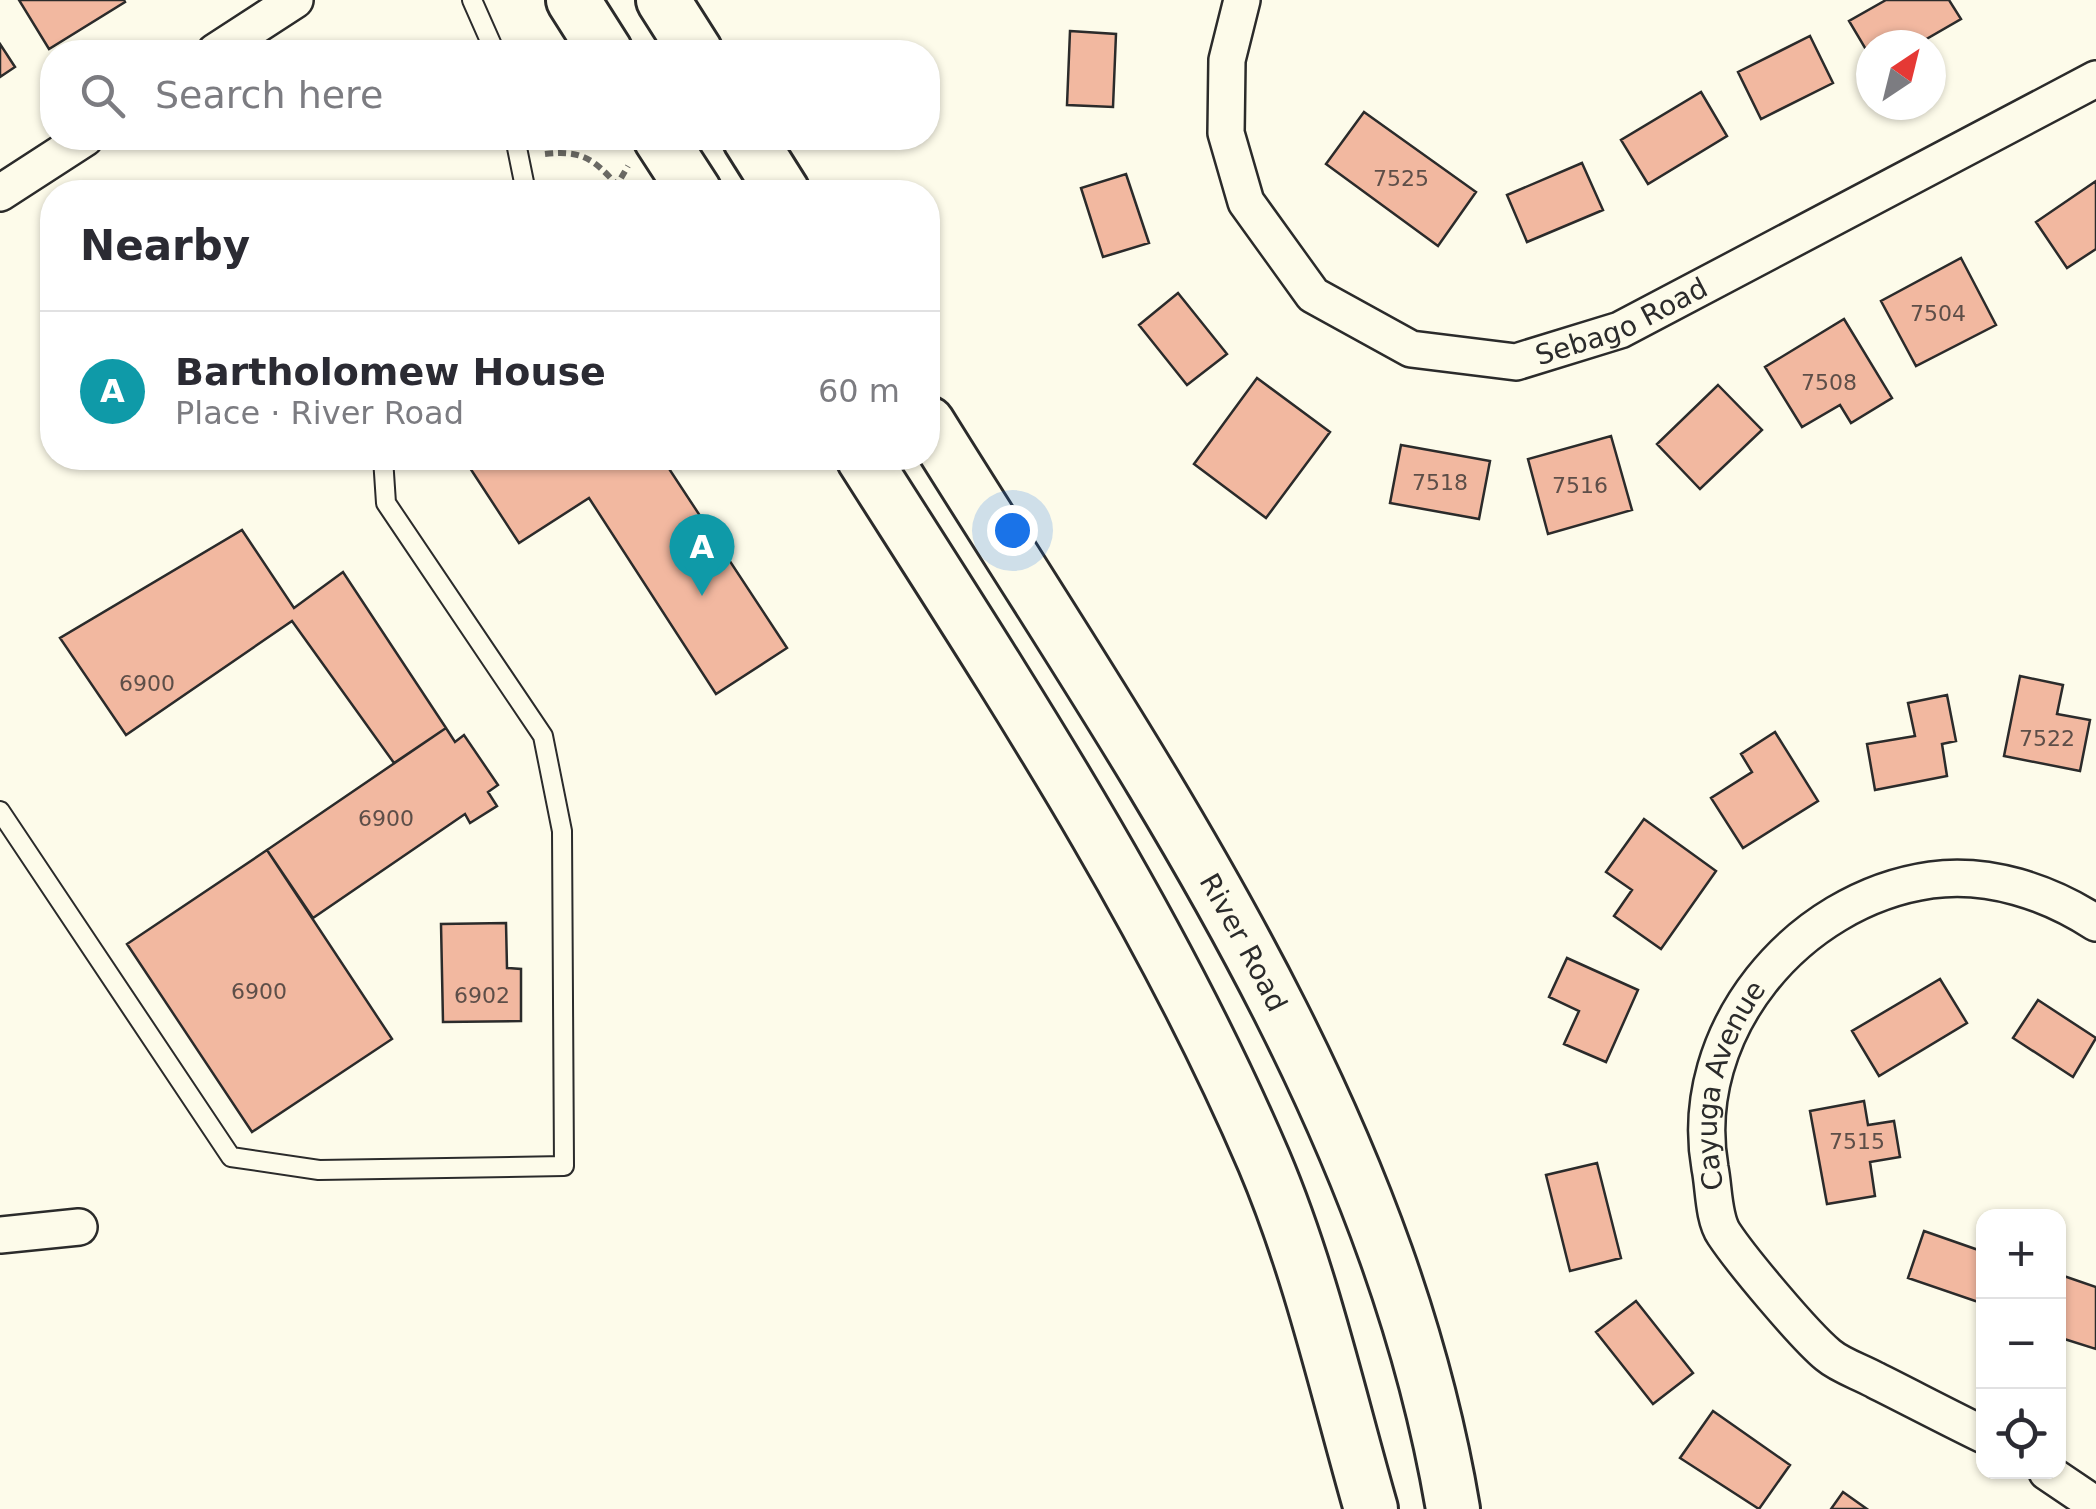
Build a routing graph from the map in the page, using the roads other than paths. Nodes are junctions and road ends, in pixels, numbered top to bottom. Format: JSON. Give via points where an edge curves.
{"nodes":[{"id":1,"x":295,"y":0,"type":"edge"},
{"id":2,"x":472,"y":0,"type":"edge"},
{"id":3,"x":574,"y":0,"type":"edge"},
{"id":4,"x":664,"y":0,"type":"edge"},
{"id":5,"x":1242,"y":0,"type":"edge"},
{"id":6,"x":233,"y":40,"type":"edge"},
{"id":7,"x":490,"y":40,"type":"edge"},
{"id":8,"x":599,"y":40,"type":"edge"},
{"id":9,"x":689,"y":40,"type":"edge"},
{"id":10,"x":2096,"y":79,"type":"edge"},
{"id":11,"x":66,"y":150,"type":"edge"},
{"id":12,"x":518,"y":150,"type":"edge"},
{"id":13,"x":653,"y":150,"type":"edge"},
{"id":14,"x":757,"y":150,"type":"edge"},
{"id":15,"x":524,"y":180,"type":"edge"},
{"id":16,"x":683,"y":180,"type":"edge"},
{"id":17,"x":776,"y":180,"type":"edge"},
{"id":18,"x":0,"y":193,"type":"edge"},
{"id":19,"x":940,"y":443,"type":"edge"},
{"id":20,"x":385,"y":470,"type":"edge"},
{"id":21,"x":871,"y":470,"type":"edge"},
{"id":22,"x":0,"y":811,"type":"edge"},
{"id":23,"x":2096,"y":923,"type":"edge"},
{"id":24,"x":78,"y":1227,"type":"dead end"},
{"id":25,"x":0,"y":1235,"type":"edge"},
{"id":26,"x":1976,"y":1431,"type":"edge"},
{"id":27,"x":2057,"y":1479,"type":"edge"},
{"id":28,"x":2096,"y":1505,"type":"edge"},
{"id":29,"x":1453,"y":1507,"type":"edge"},
{"id":30,"x":1371,"y":1509,"type":"edge"}],
"edges":[{"from":1,"to":6,"type":"street"},
{"from":2,"to":7,"type":"lane"},
{"from":3,"to":8,"type":"main road"},
{"from":4,"to":9,"type":"main road"},
{"from":5,"to":10,"type":"street","name":"Sebago Road","via":[[1227,60],[1226,133],[1246,202],[1313,295],[1411,350],[1516,362],[1620,330]]},
{"from":11,"to":18,"type":"street"},
{"from":12,"to":15,"type":"lane"},
{"from":13,"to":16,"type":"main road"},
{"from":14,"to":17,"type":"main road"},
{"from":19,"to":29,"type":"main road","name":"River Road","via":[[1219,890],[1342,1137],[1410,1323]]},
{"from":20,"to":22,"type":"lane","via":[[386,502],[543,736],[562,831],[564,1166],[319,1170],[230,1157]]},
{"from":21,"to":30,"type":"main road","via":[[1080,801],[1182,984],[1265,1165]]},
{"from":23,"to":26,"type":"street","name":"Cayuga Avenue","via":[[2058,899],[1997,882],[1931,880],[1850,904],[1797,940],[1766,973],[1720,1044],[1707,1148],[1722,1231],[1829,1356]]},
{"from":24,"to":25,"type":"street"},
{"from":27,"to":28,"type":"street"}]}
